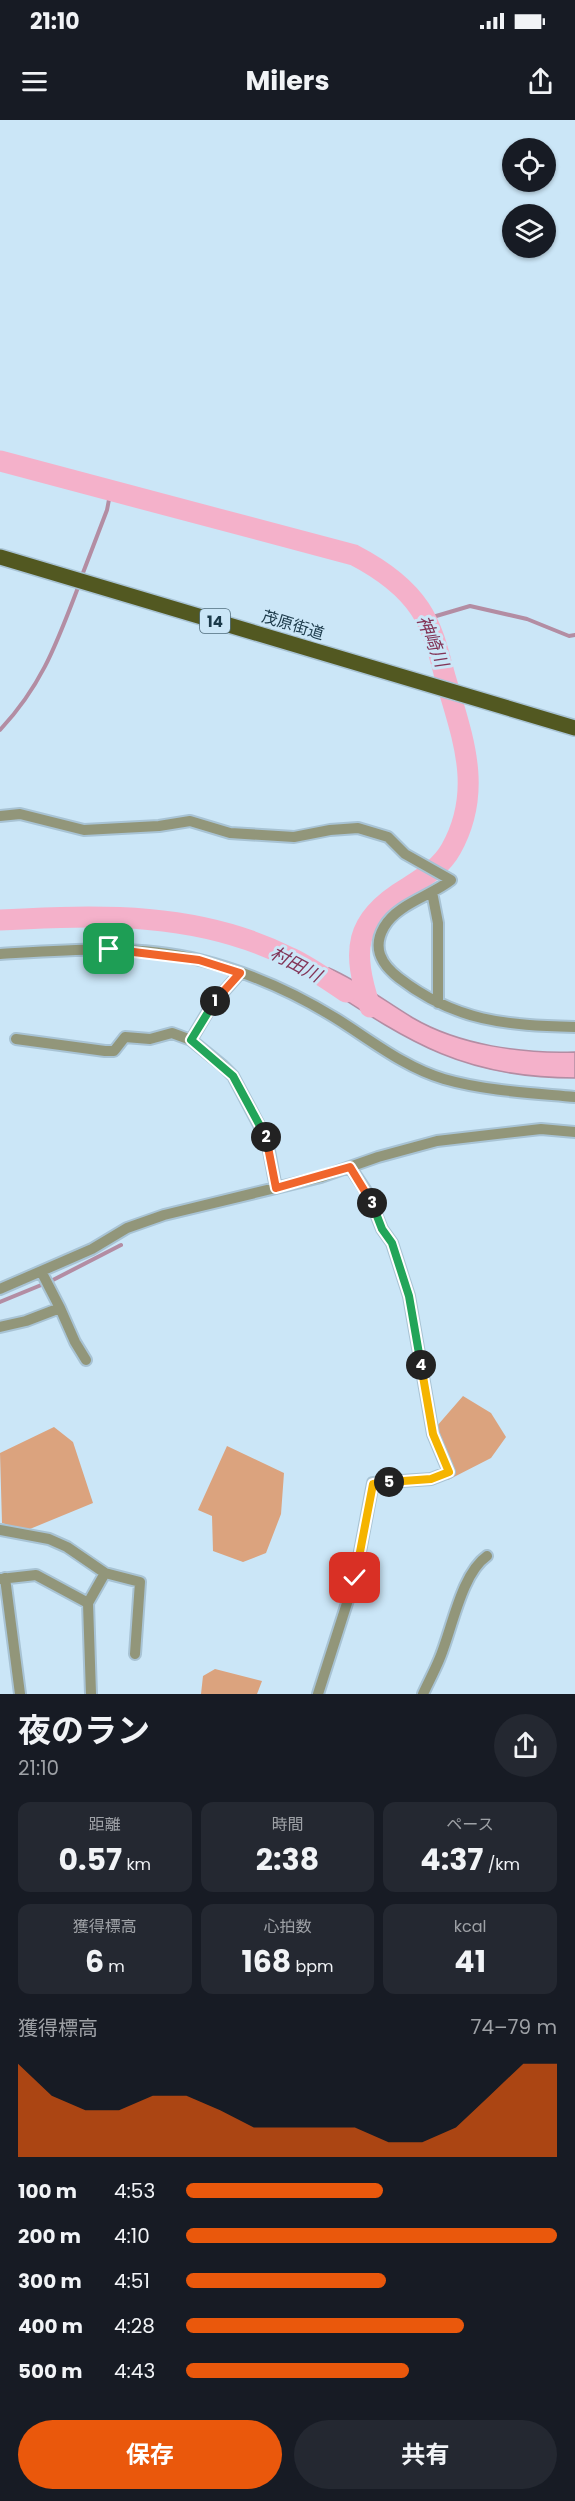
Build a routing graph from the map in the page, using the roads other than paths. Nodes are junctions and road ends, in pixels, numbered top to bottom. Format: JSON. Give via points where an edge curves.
{"nodes":[{"id":1,"x":0,"y":557,"type":"edge"},
{"id":2,"x":575,"y":728,"type":"edge"},
{"id":3,"x":0,"y":816,"type":"edge"},
{"id":4,"x":432,"y":892,"type":"junction"},
{"id":5,"x":0,"y":954,"type":"edge"},
{"id":6,"x":240,"y":973,"type":"junction"},
{"id":7,"x":438,"y":1003,"type":"junction"},
{"id":8,"x":575,"y":1027,"type":"edge"},
{"id":9,"x":16,"y":1038,"type":"dead end"},
{"id":10,"x":191,"y":1040,"type":"junction"},
{"id":11,"x":575,"y":1097,"type":"edge"},
{"id":12,"x":575,"y":1131,"type":"edge"},
{"id":13,"x":350,"y":1167,"type":"junction"},
{"id":14,"x":276,"y":1188,"type":"junction"},
{"id":15,"x":42,"y":1273,"type":"junction"},
{"id":16,"x":0,"y":1289,"type":"edge"},
{"id":17,"x":60,"y":1308,"type":"junction"},
{"id":18,"x":0,"y":1327,"type":"edge"},
{"id":19,"x":86,"y":1360,"type":"dead end"},
{"id":20,"x":0,"y":1530,"type":"edge"},
{"id":21,"x":488,"y":1556,"type":"dead end"},
{"id":22,"x":105,"y":1573,"type":"junction"},
{"id":23,"x":3,"y":1579,"type":"edge"},
{"id":24,"x":88,"y":1604,"type":"junction"},
{"id":25,"x":135,"y":1654,"type":"dead end"},
{"id":26,"x":20,"y":1694,"type":"edge"},
{"id":27,"x":91,"y":1694,"type":"edge"},
{"id":28,"x":318,"y":1694,"type":"edge"},
{"id":29,"x":423,"y":1694,"type":"edge"}],
"edges":[{"from":1,"to":2,"type":"main road","name":"茂原街道","number":"14"},
{"from":3,"to":4,"type":"street","via":[[20,814],[84,830],[190,821],[230,834],[294,837],[358,828],[388,837],[405,854],[451,880]]},
{"from":4,"to":7,"type":"street","via":[[438,923]]},
{"from":4,"to":7,"type":"street","via":[[386,925],[380,935],[378,953],[391,972]]},
{"from":5,"to":6,"type":"street","via":[[109,949],[199,960]]},
{"from":6,"to":10,"type":"street","via":[[212,1005]]},
{"from":6,"to":11,"type":"street","via":[[301,998],[373,1045],[444,1079]]},
{"from":7,"to":8,"type":"street","via":[[454,1012],[514,1025]]},
{"from":9,"to":10,"type":"street","via":[[105,1051],[114,1051],[125,1037],[150,1039],[172,1033]]},
{"from":10,"to":14,"type":"street","via":[[233,1076],[267,1140]]},
{"from":12,"to":13,"type":"street","via":[[541,1130],[437,1141]]},
{"from":13,"to":14,"type":"street"},
{"from":13,"to":28,"type":"street","via":[[368,1194],[395,1253],[409,1296],[433,1434],[449,1472],[431,1479],[373,1484],[355,1578]]},
{"from":14,"to":15,"type":"street","via":[[127,1228],[92,1250]]},
{"from":15,"to":16,"type":"street"},
{"from":15,"to":17,"type":"street"},
{"from":17,"to":18,"type":"street","via":[[26,1322]]},
{"from":17,"to":19,"type":"street"},
{"from":20,"to":22,"type":"street","via":[[67,1546]]},
{"from":21,"to":29,"type":"street","via":[[467,1580],[440,1660]]},
{"from":22,"to":24,"type":"street"},
{"from":22,"to":25,"type":"street","via":[[140,1582]]},
{"from":23,"to":24,"type":"street","via":[[36,1575]]},
{"from":23,"to":26,"type":"street"},
{"from":24,"to":27,"type":"street"}]}
